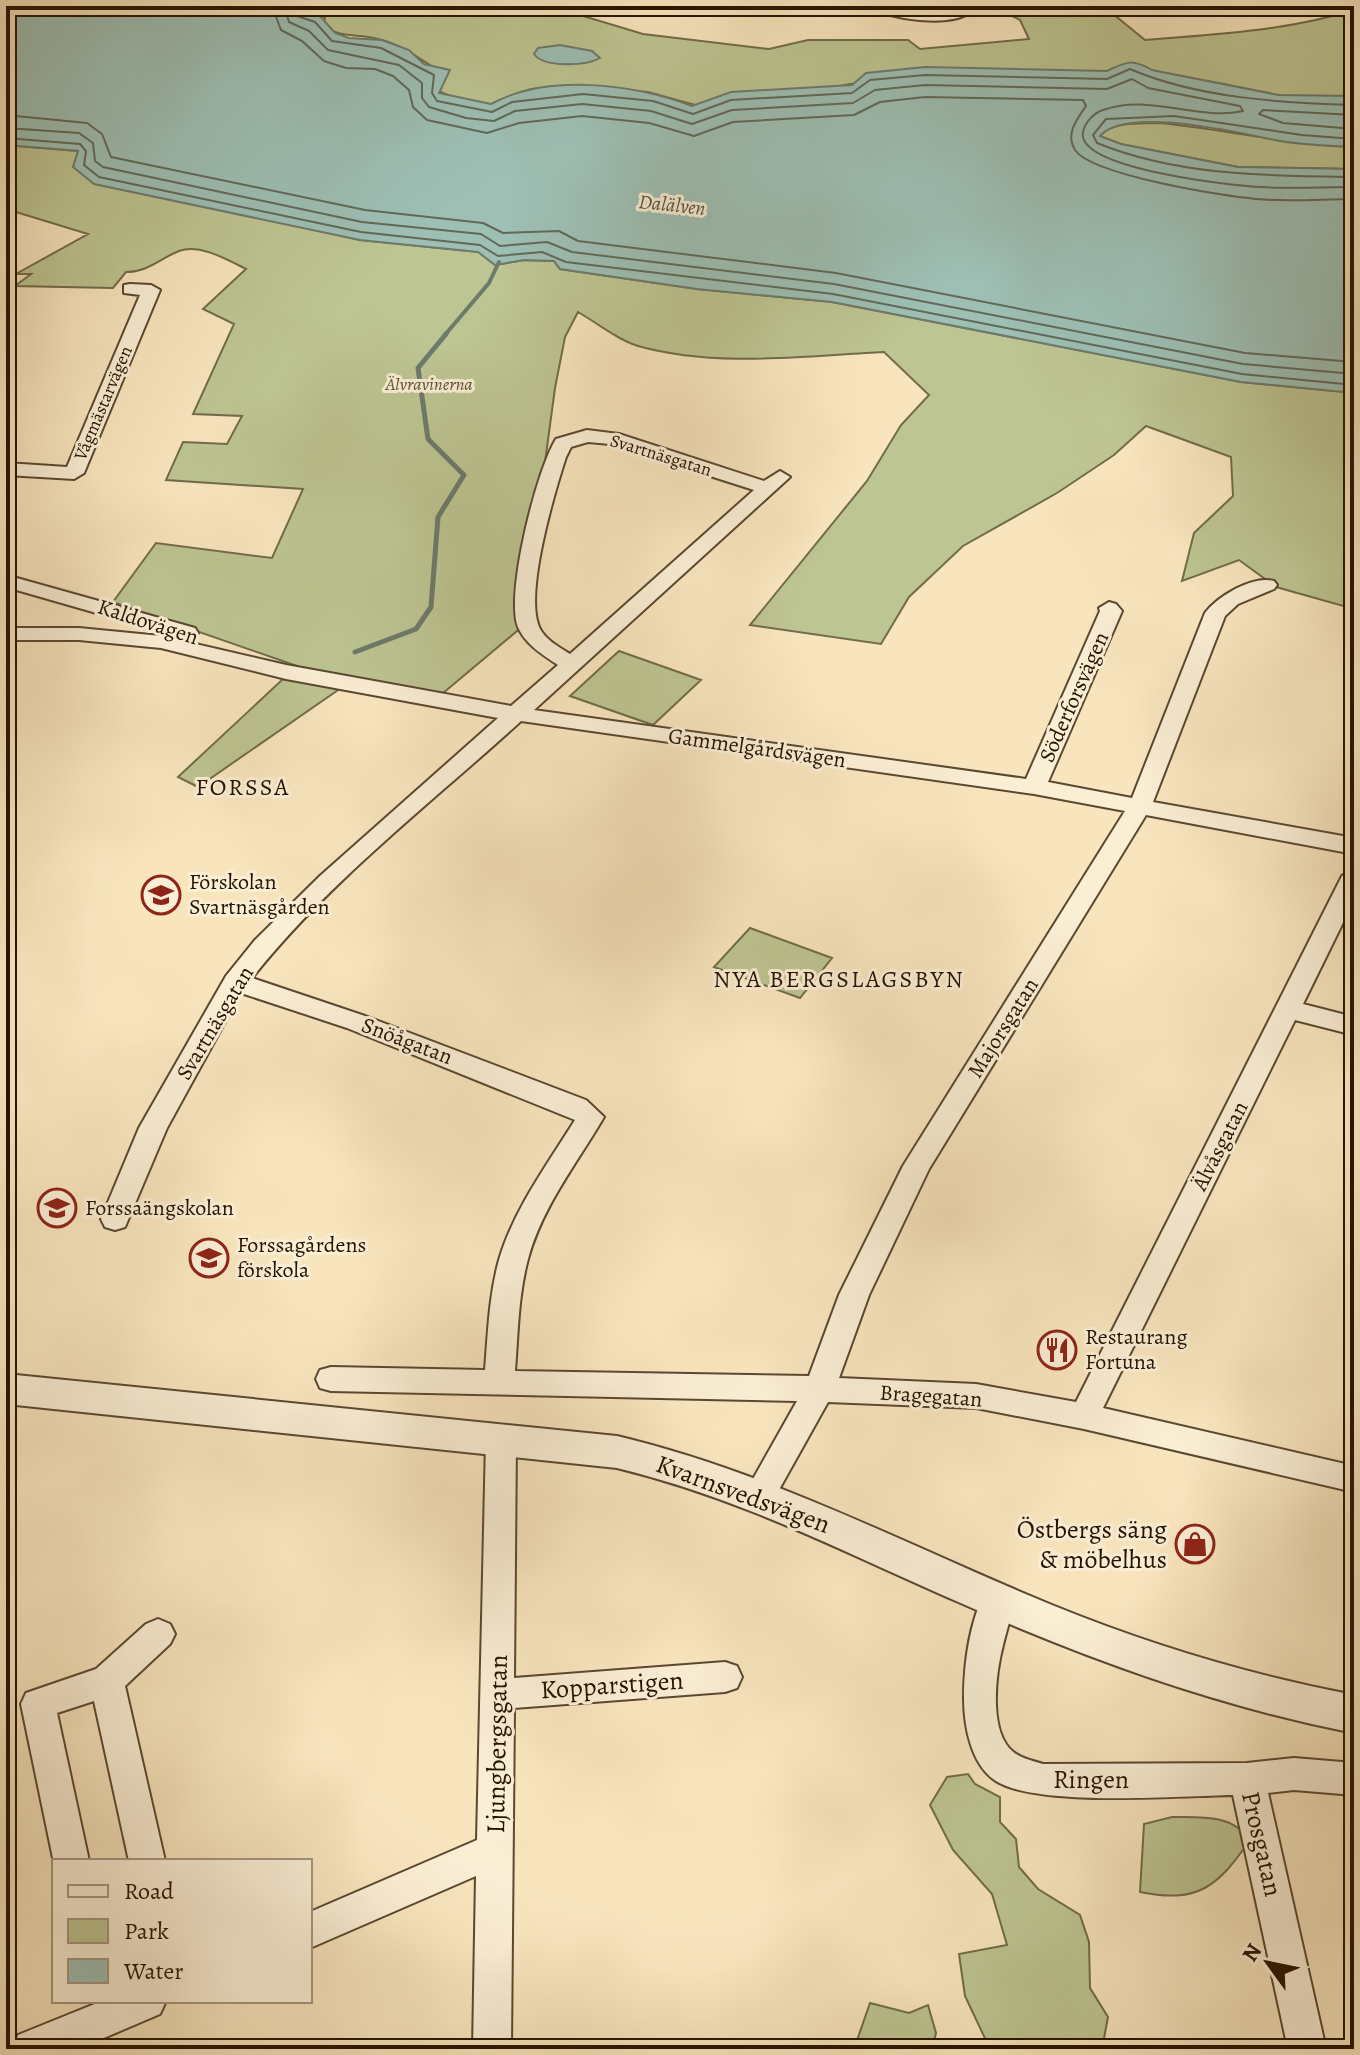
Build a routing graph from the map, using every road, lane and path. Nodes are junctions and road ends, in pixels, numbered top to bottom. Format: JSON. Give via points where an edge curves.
{"nodes":[{"id":1,"x":877,"y":6,"type":"edge"},
{"id":2,"x":962,"y":13,"type":"dead end"},
{"id":3,"x":130,"y":289,"type":"dead end"},
{"id":4,"x":6,"y":469,"type":"edge"},
{"id":5,"x":6,"y":581,"type":"edge"},
{"id":6,"x":1267,"y":585,"type":"dead end"},
{"id":7,"x":1109,"y":608,"type":"dead end"},
{"id":8,"x":6,"y":634,"type":"edge"},
{"id":9,"x":572,"y":665,"type":"junction"},
{"id":10,"x":286,"y":672,"type":"junction"},
{"id":11,"x":516,"y":715,"type":"junction"},
{"id":12,"x":1034,"y":787,"type":"junction"},
{"id":13,"x":1140,"y":806,"type":"junction"},
{"id":14,"x":1354,"y":846,"type":"edge"},
{"id":15,"x":1354,"y":876,"type":"edge"},
{"id":16,"x":235,"y":982,"type":"junction"},
{"id":17,"x":1289,"y":1010,"type":"junction"},
{"id":18,"x":1354,"y":1026,"type":"edge"},
{"id":19,"x":115,"y":1219,"type":"dead end"},
{"id":20,"x":331,"y":1379,"type":"dead end"},
{"id":21,"x":499,"y":1381,"type":"junction"},
{"id":22,"x":6,"y":1389,"type":"edge"},
{"id":23,"x":820,"y":1389,"type":"junction"},
{"id":24,"x":1084,"y":1416,"type":"junction"},
{"id":25,"x":501,"y":1440,"type":"junction"},
{"id":26,"x":1354,"y":1479,"type":"edge"},
{"id":27,"x":760,"y":1495,"type":"junction"},
{"id":28,"x":997,"y":1601,"type":"junction"},
{"id":29,"x":158,"y":1634,"type":"dead end"},
{"id":30,"x":725,"y":1677,"type":"dead end"},
{"id":31,"x":107,"y":1681,"type":"junction"},
{"id":32,"x":500,"y":1694,"type":"junction"},
{"id":33,"x":1354,"y":1714,"type":"edge"},
{"id":34,"x":1247,"y":1779,"type":"junction"},
{"id":35,"x":1354,"y":1779,"type":"edge"},
{"id":36,"x":495,"y":1850,"type":"junction"},
{"id":37,"x":71,"y":1859,"type":"edge"},
{"id":38,"x":147,"y":1859,"type":"edge"},
{"id":39,"x":312,"y":1929,"type":"edge"},
{"id":40,"x":137,"y":2003,"type":"edge"},
{"id":41,"x":103,"y":2010,"type":"edge"},
{"id":42,"x":32,"y":2049,"type":"edge"},
{"id":43,"x":492,"y":2049,"type":"edge"},
{"id":44,"x":1307,"y":2049,"type":"edge"}],
"edges":[{"from":1,"to":2,"type":"street","via":[[915,17]]},
{"from":3,"to":4,"type":"street","name":"Vågmästarvägen","via":[[151,290],[74,473]]},
{"from":5,"to":10,"type":"street","name":"Kaldovägen","via":[[181,631]]},
{"from":6,"to":13,"type":"street","name":"Majorsgatan","via":[[1231,600],[1216,613]]},
{"from":7,"to":12,"type":"street","name":"Söderforsvägen"},
{"from":8,"to":10,"type":"street","name":"Gammelgårdsvägen","via":[[161,642]]},
{"from":9,"to":9,"type":"street","name":"Svartnäsgatan","via":[[774,482],[612,438],[587,436],[563,443],[555,455],[535,535],[525,620],[532,634]]},
{"from":9,"to":11,"type":"street","name":"Svartnäsgatan"},
{"from":10,"to":11,"type":"street","name":"Gammelgårdsvägen"},
{"from":11,"to":12,"type":"street","name":"Gammelgårdsvägen"},
{"from":11,"to":16,"type":"street","name":"Svartnäsgatan","via":[[318,892]]},
{"from":12,"to":13,"type":"street","name":"Gammelgårdsvägen"},
{"from":13,"to":14,"type":"street","name":"Gammelgårdsvägen"},
{"from":13,"to":23,"type":"street","name":"Majorsgatan","via":[[917,1166],[854,1295]]},
{"from":15,"to":17,"type":"street","name":"Älvåsgatan"},
{"from":16,"to":19,"type":"street","name":"Svartnäsgatan","via":[[153,1128]]},
{"from":16,"to":21,"type":"street","name":"Snöågatan","via":[[356,1022],[590,1117],[530,1217],[514,1257]]},
{"from":17,"to":18,"type":"street"},
{"from":17,"to":24,"type":"street","name":"Älvåsgatan"},
{"from":20,"to":21,"type":"street","name":"Bragegatan"},
{"from":21,"to":23,"type":"street","name":"Bragegatan"},
{"from":22,"to":25,"type":"street","name":"Kvarnsvedsvägen"},
{"from":23,"to":24,"type":"street","name":"Bragegatan","via":[[976,1396]]},
{"from":23,"to":27,"type":"street","name":"Majorsgatan"},
{"from":24,"to":26,"type":"street","name":"Bragegatan"},
{"from":25,"to":27,"type":"street","name":"Kvarnsvedsvägen","via":[[617,1452]]},
{"from":25,"to":32,"type":"street","name":"Ljungbergsgatan"},
{"from":27,"to":28,"type":"street","name":"Kvarnsvedsvägen"},
{"from":28,"to":33,"type":"street","name":"Kvarnsvedsvägen","via":[[1196,1676]]},
{"from":28,"to":34,"type":"street","name":"Ringen","via":[[981,1666],[981,1713],[991,1749],[1009,1770],[1043,1780]]},
{"from":29,"to":31,"type":"street"},
{"from":30,"to":32,"type":"street","name":"Kopparstigen"},
{"from":31,"to":37,"type":"street","via":[[38,1704]]},
{"from":31,"to":38,"type":"street"},
{"from":32,"to":36,"type":"street","name":"Ljungbergsgatan"},
{"from":34,"to":35,"type":"street","name":"Ringen","via":[[1294,1774]]},
{"from":34,"to":44,"type":"street","name":"Prosgatan"},
{"from":36,"to":39,"type":"street"},
{"from":36,"to":43,"type":"street","name":"Ljungbergsgatan"},
{"from":40,"to":41,"type":"street"},
{"from":41,"to":42,"type":"street"}]}
